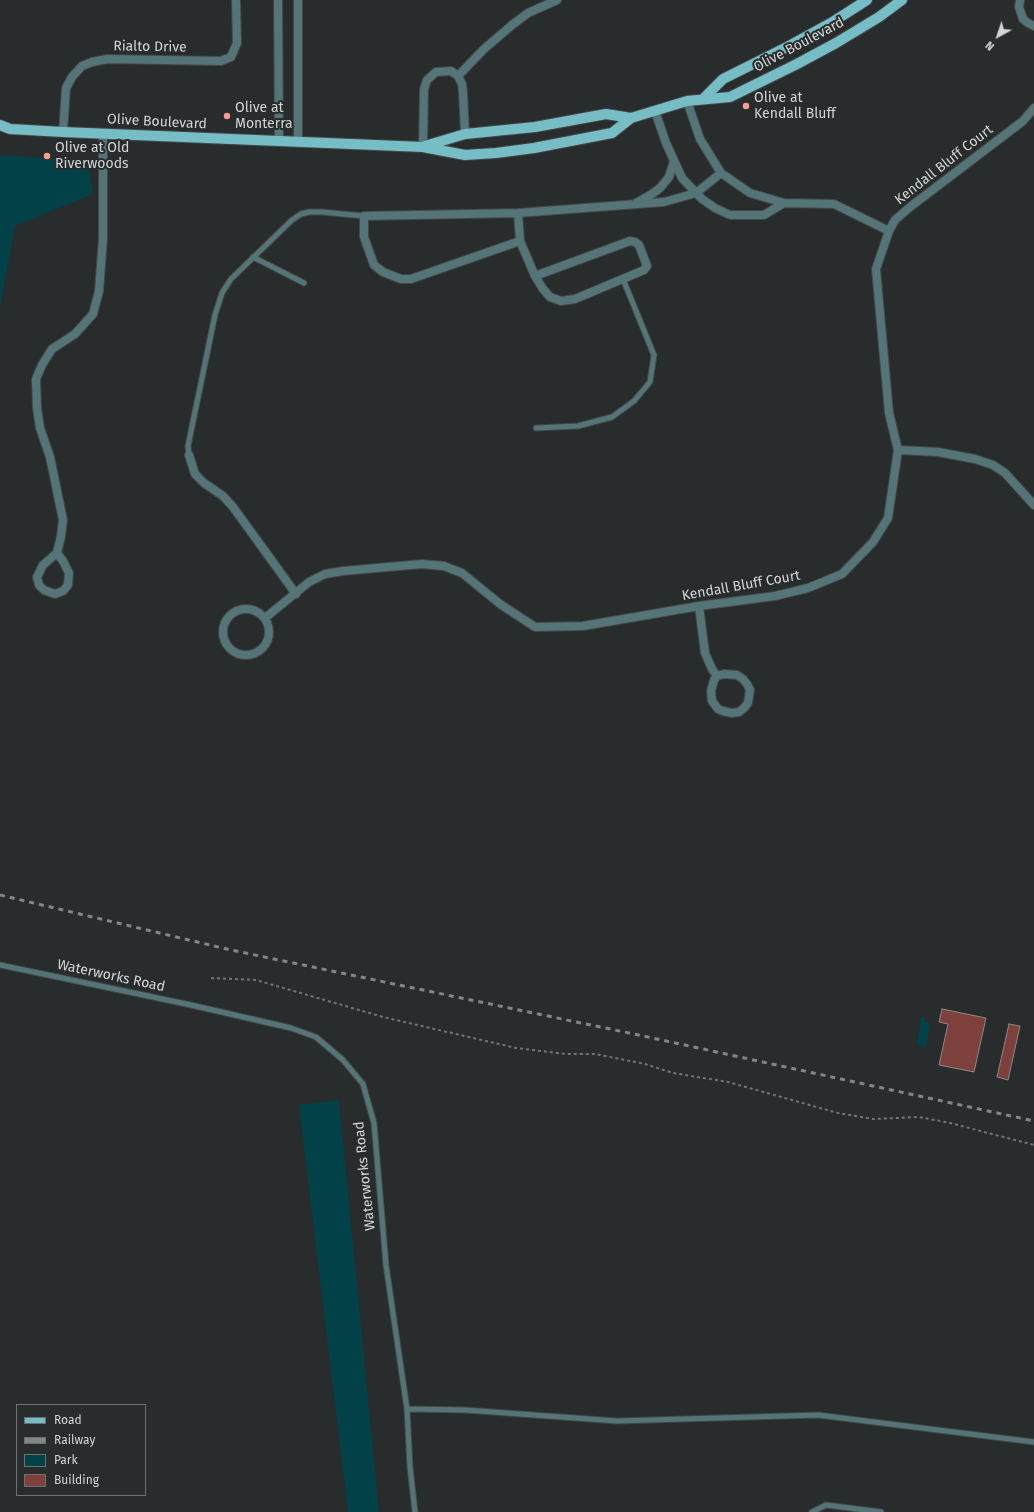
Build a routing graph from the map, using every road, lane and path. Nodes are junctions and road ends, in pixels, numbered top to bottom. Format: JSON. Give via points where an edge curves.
{"nodes":[{"id":1,"x":236,"y":0,"type":"edge"},
{"id":2,"x":278,"y":0,"type":"edge"},
{"id":3,"x":298,"y":0,"type":"edge"},
{"id":4,"x":557,"y":0,"type":"edge"},
{"id":5,"x":867,"y":0,"type":"edge"},
{"id":6,"x":902,"y":0,"type":"edge"},
{"id":7,"x":1020,"y":0,"type":"edge"},
{"id":8,"x":1034,"y":26,"type":"edge"},
{"id":9,"x":458,"y":76,"type":"junction"},
{"id":10,"x":703,"y":98,"type":"junction"},
{"id":11,"x":687,"y":101,"type":"junction"},
{"id":12,"x":1034,"y":108,"type":"edge"},
{"id":13,"x":655,"y":111,"type":"junction"},
{"id":14,"x":631,"y":118,"type":"junction"},
{"id":15,"x":0,"y":125,"type":"edge"},
{"id":16,"x":10,"y":129,"type":"junction"},
{"id":17,"x":63,"y":132,"type":"junction"},
{"id":18,"x":0,"y":134,"type":"edge"},
{"id":19,"x":103,"y":134,"type":"junction"},
{"id":20,"x":465,"y":134,"type":"junction"},
{"id":21,"x":278,"y":141,"type":"junction"},
{"id":22,"x":298,"y":142,"type":"junction"},
{"id":23,"x":423,"y":146,"type":"junction"},
{"id":24,"x":674,"y":161,"type":"junction"},
{"id":25,"x":721,"y":173,"type":"junction"},
{"id":26,"x":696,"y":193,"type":"junction"},
{"id":27,"x":634,"y":204,"type":"junction"},
{"id":28,"x":784,"y":204,"type":"junction"},
{"id":29,"x":518,"y":213,"type":"junction"},
{"id":30,"x":364,"y":216,"type":"junction"},
{"id":31,"x":889,"y":231,"type":"junction"},
{"id":32,"x":520,"y":241,"type":"junction"},
{"id":33,"x":253,"y":257,"type":"junction"},
{"id":34,"x":535,"y":276,"type":"junction"},
{"id":35,"x":623,"y":279,"type":"junction"},
{"id":36,"x":304,"y":283,"type":"dead end"},
{"id":37,"x":536,"y":428,"type":"dead end"},
{"id":38,"x":898,"y":450,"type":"junction"},
{"id":39,"x":189,"y":455,"type":"joint"},
{"id":40,"x":1034,"y":505,"type":"edge"},
{"id":41,"x":57,"y":554,"type":"junction"},
{"id":42,"x":296,"y":594,"type":"junction"},
{"id":43,"x":699,"y":606,"type":"junction"},
{"id":44,"x":265,"y":618,"type":"junction"},
{"id":45,"x":717,"y":676,"type":"junction"},
{"id":46,"x":0,"y":965,"type":"edge"},
{"id":47,"x":211,"y":978,"type":"dead end"},
{"id":48,"x":1034,"y":1145,"type":"edge"},
{"id":49,"x":407,"y":1409,"type":"junction"},
{"id":50,"x":1034,"y":1442,"type":"edge"},
{"id":51,"x":415,"y":1512,"type":"edge"},
{"id":52,"x":812,"y":1512,"type":"edge"},
{"id":53,"x":880,"y":1512,"type":"edge"}],
"edges":[{"from":1,"to":17,"type":"street","name":"Rialto Drive","via":[[237,43],[231,56],[221,61],[107,59],[82,66],[66,88]]},
{"from":2,"to":21,"type":"street"},
{"from":3,"to":22,"type":"street"},
{"from":4,"to":9,"type":"street","via":[[528,13],[512,25]]},
{"from":5,"to":10,"type":"main road","name":"Olive Boulevard","via":[[831,23],[723,79]]},
{"from":6,"to":10,"type":"main road","name":"Olive Boulevard","via":[[836,43],[730,97]]},
{"from":7,"to":8,"type":"street","via":[[1019,7],[1023,19]]},
{"from":9,"to":20,"type":"street","via":[[463,92]]},
{"from":9,"to":23,"type":"street","via":[[444,70],[436,72],[427,80],[424,89]]},
{"from":10,"to":11,"type":"main road","name":"Olive Boulevard"},
{"from":11,"to":13,"type":"main road","name":"Olive Boulevard"},
{"from":11,"to":25,"type":"street","via":[[700,139]]},
{"from":12,"to":31,"type":"street","name":"Kendall Bluff Court","via":[[1023,121],[910,207],[895,220]]},
{"from":13,"to":14,"type":"main road","name":"Olive Boulevard"},
{"from":13,"to":24,"type":"street"},
{"from":14,"to":20,"type":"main road","name":"Olive Boulevard","via":[[606,114],[535,127]]},
{"from":14,"to":23,"type":"main road","name":"Olive Boulevard","via":[[612,133],[534,148],[465,155]]},
{"from":15,"to":16,"type":"main road","name":"Olive Boulevard"},
{"from":16,"to":17,"type":"main road","name":"Olive Boulevard"},
{"from":16,"to":18,"type":"main road","name":"Olive Boulevard"},
{"from":17,"to":19,"type":"main road","name":"Olive Boulevard"},
{"from":19,"to":21,"type":"main road","name":"Olive Boulevard"},
{"from":19,"to":41,"type":"street","via":[[100,291],[93,314],[75,334],[52,349],[36,379],[36,408],[50,457],[62,520],[62,536]]},
{"from":20,"to":23,"type":"main road","name":"Olive Boulevard"},
{"from":21,"to":22,"type":"main road","name":"Olive Boulevard"},
{"from":22,"to":23,"type":"main road","name":"Olive Boulevard"},
{"from":24,"to":26,"type":"street","via":[[682,178]]},
{"from":24,"to":27,"type":"street","via":[[669,177],[660,188]]},
{"from":25,"to":26,"type":"street"},
{"from":25,"to":28,"type":"street","via":[[750,193]]},
{"from":26,"to":27,"type":"street","via":[[664,202]]},
{"from":26,"to":28,"type":"street","via":[[715,208],[730,215],[764,215]]},
{"from":27,"to":29,"type":"street"},
{"from":28,"to":31,"type":"street","via":[[834,204]]},
{"from":29,"to":30,"type":"street"},
{"from":29,"to":32,"type":"street"},
{"from":30,"to":32,"type":"street","via":[[364,237],[374,265],[382,272],[401,279],[411,279]]},
{"from":30,"to":33,"type":"lane","via":[[322,212],[301,214]]},
{"from":31,"to":38,"type":"street","name":"Kendall Bluff Court","via":[[876,269],[890,413]]},
{"from":32,"to":34,"type":"street"},
{"from":33,"to":36,"type":"lane"},
{"from":33,"to":39,"type":"lane","via":[[231,279],[222,293],[215,315],[188,446]]},
{"from":34,"to":35,"type":"street","via":[[550,297],[561,301],[575,299]]},
{"from":34,"to":35,"type":"street","via":[[630,241],[635,242],[639,245],[647,266],[644,270]]},
{"from":35,"to":37,"type":"lane","via":[[654,355],[650,382],[634,401],[612,417],[578,426]]},
{"from":38,"to":40,"type":"street","via":[[938,452],[993,465],[1005,473]]},
{"from":38,"to":43,"type":"street","name":"Kendall Bluff Court","via":[[888,518],[872,542],[842,574],[808,588],[775,596]]},
{"from":39,"to":42,"type":"street","via":[[195,474],[223,496]]},
{"from":41,"to":41,"type":"street","via":[[43,565],[37,577],[39,585],[44,590],[55,594],[63,591],[68,585],[69,573]]},
{"from":42,"to":43,"type":"street","name":"Kendall Bluff Court","via":[[309,582],[325,574],[422,564],[444,566],[462,573],[500,604],[535,626],[583,626]]},
{"from":42,"to":44,"type":"street","name":"Kendall Bluff Court"},
{"from":43,"to":45,"type":"street","via":[[705,652]]},
{"from":44,"to":44,"type":"street","via":[[249,610],[240,610],[228,616],[223,629],[225,643],[240,655],[249,655],[259,650],[265,645],[269,634]]},
{"from":45,"to":45,"type":"street","via":[[711,691],[715,705],[727,713],[739,712],[748,703],[750,690],[747,684],[737,675]]},
{"from":46,"to":49,"type":"lane","name":"Waterworks Road","via":[[291,1028],[316,1038],[343,1060],[363,1084],[374,1123],[386,1266]]},
{"from":47,"to":48,"type":"path","via":[[256,980],[383,1017],[516,1048],[566,1054],[595,1054],[645,1064],[673,1073],[728,1082],[838,1113],[873,1119],[919,1117]]},
{"from":49,"to":50,"type":"lane","via":[[465,1410],[617,1421],[818,1415]]},
{"from":49,"to":51,"type":"lane","name":"Waterworks Road"},
{"from":52,"to":53,"type":"lane","via":[[826,1505]]}]}
